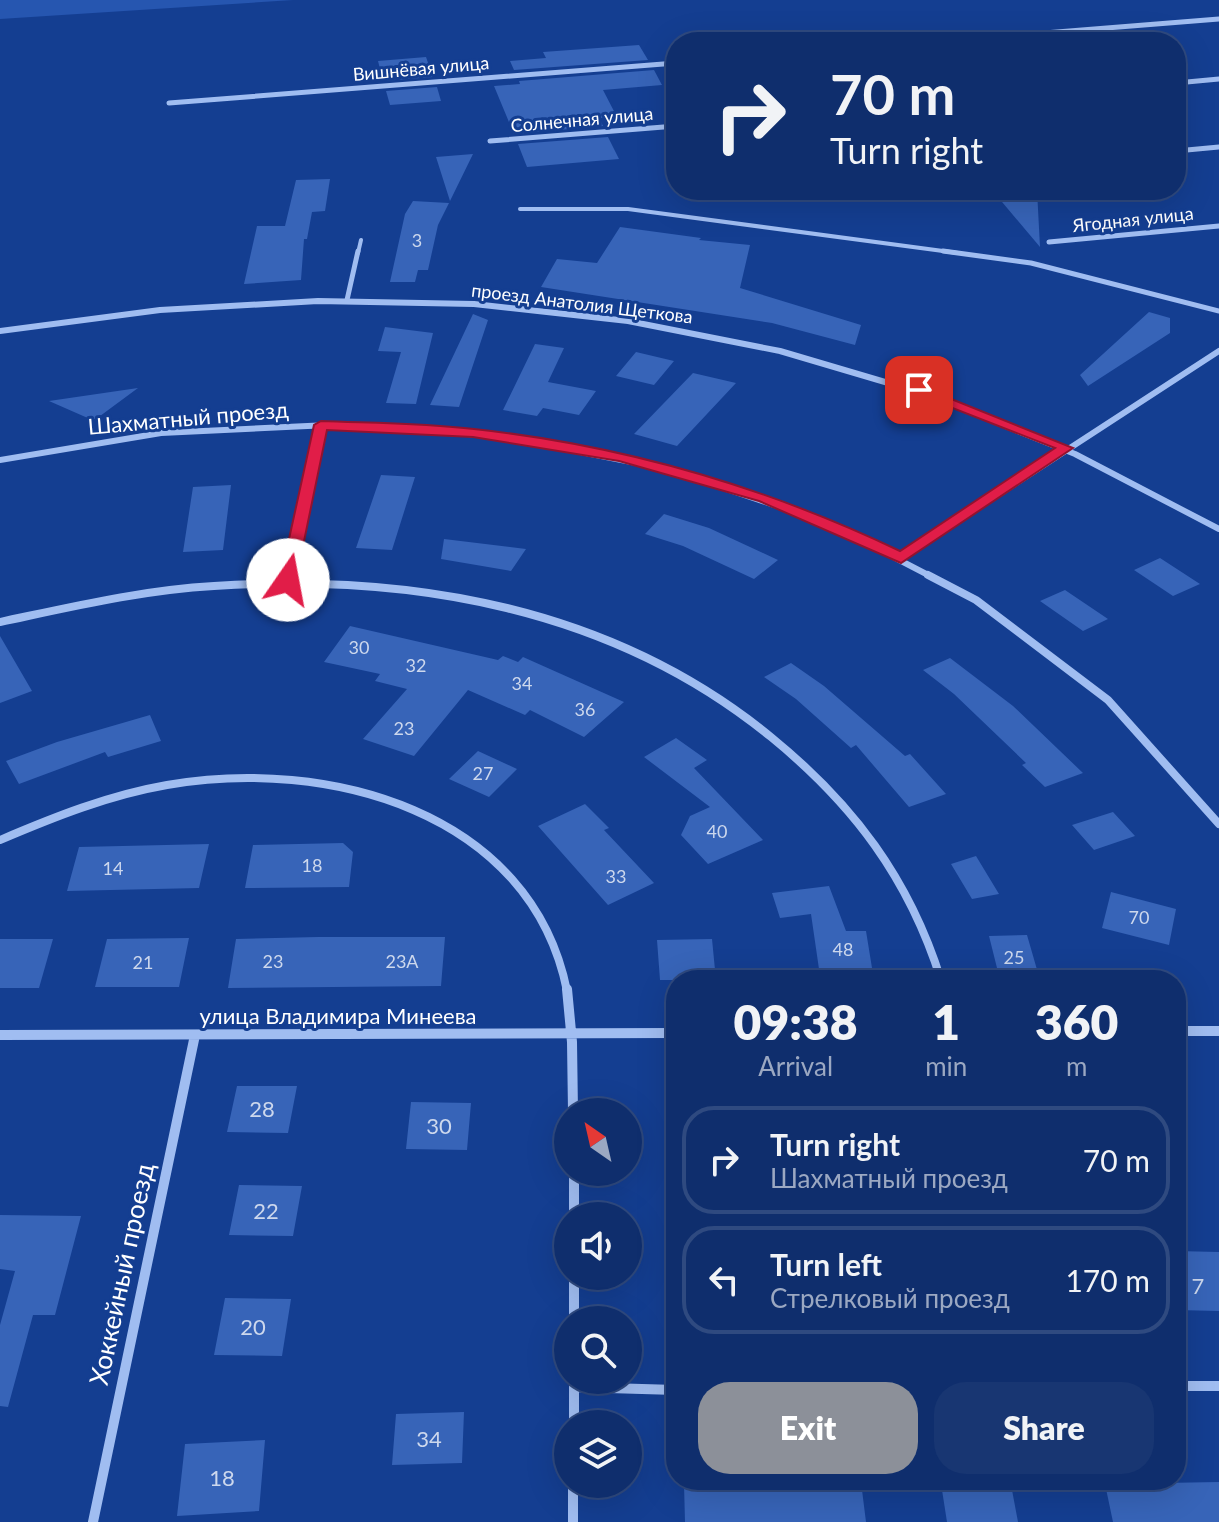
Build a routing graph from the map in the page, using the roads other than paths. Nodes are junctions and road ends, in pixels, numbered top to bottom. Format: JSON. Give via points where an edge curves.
{"nodes":[{"id":1,"x":1219,"y":19,"type":"edge"},
{"id":2,"x":1056,"y":32,"type":"edge"},
{"id":3,"x":666,"y":64,"type":"edge"},
{"id":4,"x":1219,"y":79,"type":"edge"},
{"id":5,"x":1186,"y":82,"type":"edge"},
{"id":6,"x":169,"y":103,"type":"dead end"},
{"id":7,"x":666,"y":127,"type":"edge"},
{"id":8,"x":490,"y":141,"type":"dead end"},
{"id":9,"x":1219,"y":147,"type":"edge"},
{"id":10,"x":1186,"y":150,"type":"edge"},
{"id":11,"x":520,"y":209,"type":"dead end"},
{"id":12,"x":1219,"y":226,"type":"edge"},
{"id":13,"x":361,"y":240,"type":"dead end"},
{"id":14,"x":1049,"y":242,"type":"dead end"},
{"id":15,"x":347,"y":300,"type":"junction"},
{"id":16,"x":1219,"y":311,"type":"edge"},
{"id":17,"x":0,"y":331,"type":"edge"},
{"id":18,"x":1219,"y":351,"type":"edge"},
{"id":19,"x":321,"y":425,"type":"junction"},
{"id":20,"x":1066,"y":448,"type":"junction"},
{"id":21,"x":0,"y":460,"type":"edge"},
{"id":22,"x":1219,"y":529,"type":"edge"},
{"id":23,"x":901,"y":558,"type":"junction"},
{"id":24,"x":288,"y":580,"type":"junction"},
{"id":25,"x":0,"y":622,"type":"edge"},
{"id":26,"x":1219,"y":824,"type":"edge"},
{"id":27,"x":0,"y":840,"type":"edge"},
{"id":28,"x":937,"y":970,"type":"edge"},
{"id":29,"x":1186,"y":1031,"type":"edge"},
{"id":30,"x":1219,"y":1031,"type":"edge"},
{"id":31,"x":573,"y":1033,"type":"junction"},
{"id":32,"x":666,"y":1033,"type":"edge"},
{"id":33,"x":0,"y":1035,"type":"edge"},
{"id":34,"x":195,"y":1035,"type":"junction"},
{"id":35,"x":573,"y":1098,"type":"edge"},
{"id":36,"x":1186,"y":1386,"type":"edge"},
{"id":37,"x":1219,"y":1386,"type":"edge"},
{"id":38,"x":642,"y":1388,"type":"edge"},
{"id":39,"x":666,"y":1389,"type":"edge"},
{"id":40,"x":573,"y":1498,"type":"edge"},
{"id":41,"x":93,"y":1522,"type":"edge"},
{"id":42,"x":573,"y":1522,"type":"edge"}],
"edges":[{"from":1,"to":2,"type":"street"},
{"from":3,"to":6,"type":"street","name":"Вишнёвая улица"},
{"from":4,"to":5,"type":"street"},
{"from":7,"to":8,"type":"street","name":"Солнечная улица"},
{"from":9,"to":10,"type":"street"},
{"from":11,"to":16,"type":"lane","via":[[628,209],[1031,263]]},
{"from":12,"to":14,"type":"street","name":"Ягодная улица"},
{"from":13,"to":15,"type":"lane"},
{"from":15,"to":17,"type":"street","name":"проезд Анатолия Щеткова","via":[[161,309]]},
{"from":15,"to":20,"type":"street","name":"проезд Анатолия Щеткова","via":[[531,308],[712,334],[890,380]]},
{"from":18,"to":20,"type":"street"},
{"from":19,"to":21,"type":"street","name":"Шахматный проезд","via":[[166,434]]},
{"from":19,"to":23,"type":"street","name":"Шахматный проезд","via":[[473,433],[621,457],[764,498]]},
{"from":19,"to":24,"type":"lane"},
{"from":20,"to":22,"type":"street","name":"проезд Анатолия Щеткова"},
{"from":20,"to":23,"type":"street"},
{"from":23,"to":26,"type":"street","name":"Шахматный проезд","via":[[1031,638],[1092,687],[1150,742]]},
{"from":24,"to":25,"type":"street","via":[[129,594]]},
{"from":24,"to":28,"type":"street","via":[[401,587],[510,607],[612,640],[707,688],[792,751],[864,829],[919,922]]},
{"from":27,"to":31,"type":"street","via":[[115,795],[181,782],[247,777],[310,781],[371,793],[463,837],[516,881],[547,926],[566,976]]},
{"from":29,"to":30,"type":"street"},
{"from":31,"to":32,"type":"street","name":"улица Владимира Минеева"},
{"from":31,"to":34,"type":"street","name":"улица Владимира Минеева"},
{"from":31,"to":35,"type":"street"},
{"from":33,"to":34,"type":"street","name":"улица Владимира Минеева"},
{"from":34,"to":41,"type":"street","name":"Хоккейный проезд"},
{"from":36,"to":37,"type":"street"},
{"from":38,"to":39,"type":"street"},
{"from":40,"to":42,"type":"street"}]}
